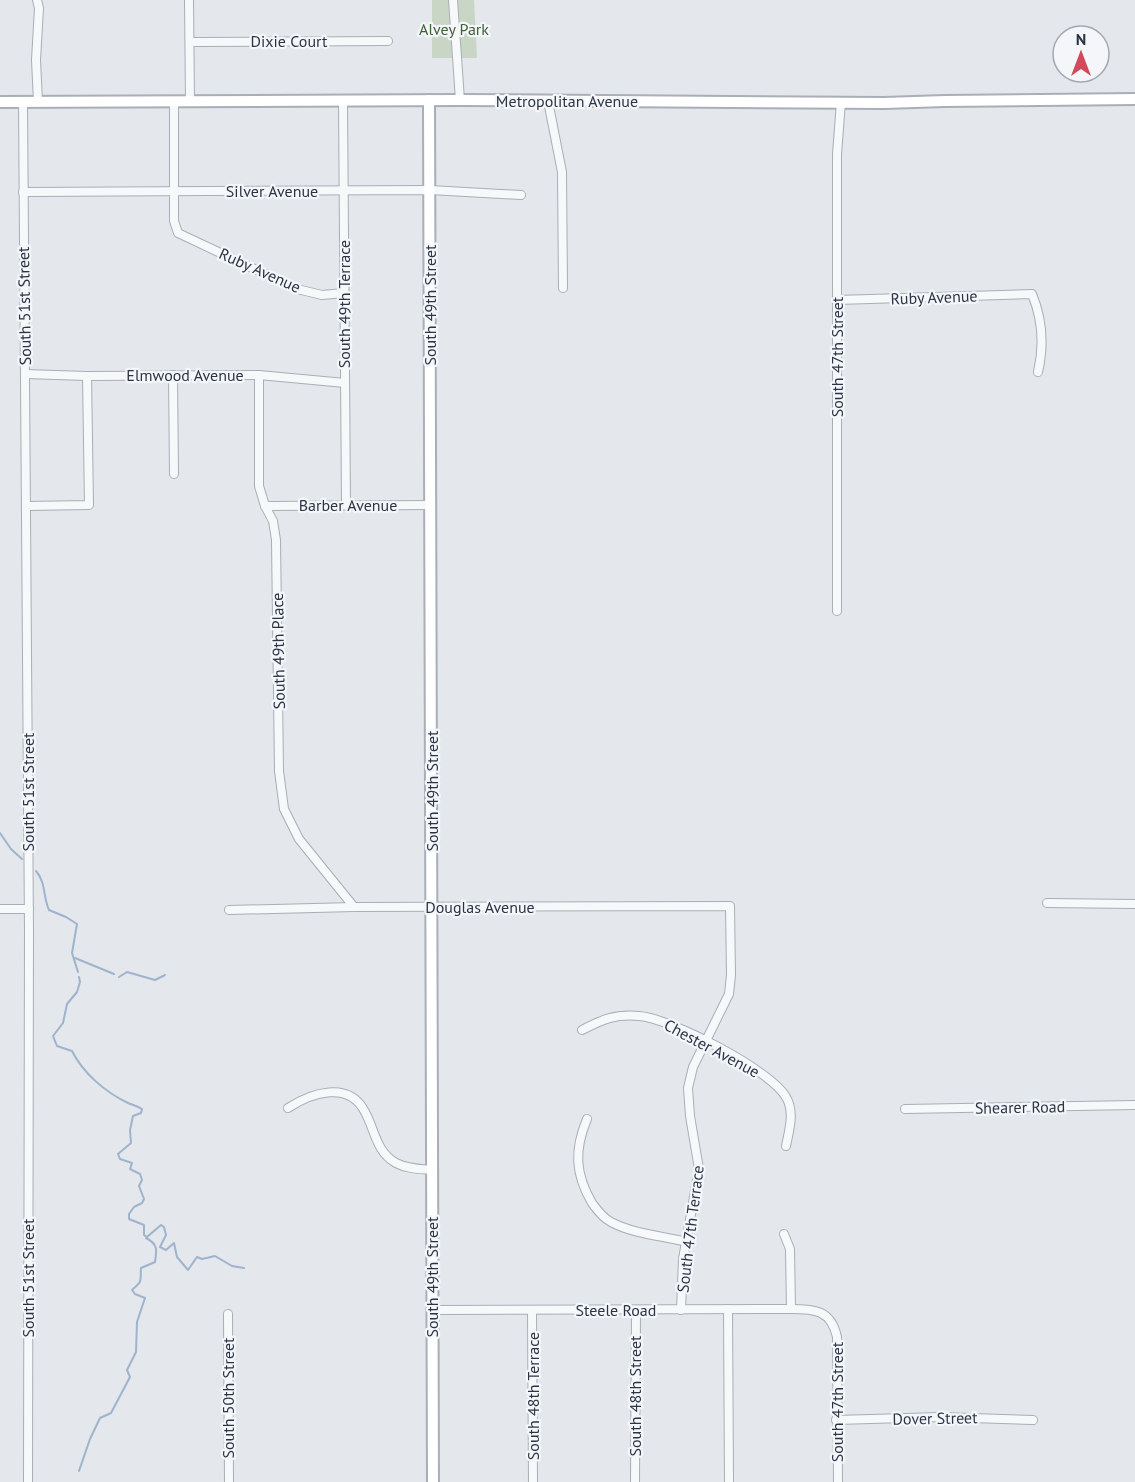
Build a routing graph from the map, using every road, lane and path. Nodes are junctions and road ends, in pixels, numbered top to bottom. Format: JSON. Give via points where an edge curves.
{"nodes":[{"id":1,"x":36,"y":0,"type":"edge"},
{"id":2,"x":189,"y":0,"type":"edge"},
{"id":3,"x":453,"y":0,"type":"edge"},
{"id":4,"x":388,"y":41,"type":"dead end"},
{"id":5,"x":190,"y":42,"type":"junction"},
{"id":6,"x":1135,"y":99,"type":"edge"},
{"id":7,"x":429,"y":100,"type":"junction"},
{"id":8,"x":460,"y":100,"type":"junction"},
{"id":9,"x":190,"y":101,"type":"junction"},
{"id":10,"x":548,"y":101,"type":"junction"},
{"id":11,"x":0,"y":102,"type":"edge"},
{"id":12,"x":23,"y":102,"type":"junction"},
{"id":13,"x":38,"y":102,"type":"junction"},
{"id":14,"x":343,"y":102,"type":"junction"},
{"id":15,"x":841,"y":102,"type":"junction"},
{"id":16,"x":174,"y":103,"type":"junction"},
{"id":17,"x":344,"y":190,"type":"junction"},
{"id":18,"x":430,"y":190,"type":"junction"},
{"id":19,"x":174,"y":191,"type":"junction"},
{"id":20,"x":23,"y":192,"type":"junction"},
{"id":21,"x":521,"y":195,"type":"dead end"},
{"id":22,"x":563,"y":288,"type":"dead end"},
{"id":23,"x":344,"y":293,"type":"junction"},
{"id":24,"x":837,"y":300,"type":"junction"},
{"id":25,"x":1038,"y":372,"type":"dead end"},
{"id":26,"x":25,"y":374,"type":"junction"},
{"id":27,"x":173,"y":375,"type":"junction"},
{"id":28,"x":259,"y":375,"type":"junction"},
{"id":29,"x":87,"y":376,"type":"junction"},
{"id":30,"x":345,"y":383,"type":"junction"},
{"id":31,"x":174,"y":474,"type":"dead end"},
{"id":32,"x":346,"y":505,"type":"junction"},
{"id":33,"x":431,"y":505,"type":"junction"},
{"id":34,"x":27,"y":506,"type":"junction"},
{"id":35,"x":265,"y":506,"type":"junction"},
{"id":36,"x":837,"y":611,"type":"dead end"},
{"id":37,"x":1047,"y":903,"type":"dead end"},
{"id":38,"x":1135,"y":904,"type":"edge"},
{"id":39,"x":730,"y":906,"type":"joint"},
{"id":40,"x":354,"y":907,"type":"junction"},
{"id":41,"x":432,"y":907,"type":"junction"},
{"id":42,"x":0,"y":909,"type":"edge"},
{"id":43,"x":29,"y":909,"type":"junction"},
{"id":44,"x":229,"y":910,"type":"dead end"},
{"id":45,"x":582,"y":1030,"type":"dead end"},
{"id":46,"x":706,"y":1041,"type":"junction"},
{"id":47,"x":1135,"y":1105,"type":"edge"},
{"id":48,"x":288,"y":1108,"type":"dead end"},
{"id":49,"x":905,"y":1109,"type":"dead end"},
{"id":50,"x":587,"y":1119,"type":"dead end"},
{"id":51,"x":786,"y":1146,"type":"dead end"},
{"id":52,"x":432,"y":1170,"type":"junction"},
{"id":53,"x":784,"y":1234,"type":"dead end"},
{"id":54,"x":687,"y":1242,"type":"junction"},
{"id":55,"x":728,"y":1309,"type":"junction"},
{"id":56,"x":791,"y":1309,"type":"junction"},
{"id":57,"x":432,"y":1310,"type":"junction"},
{"id":58,"x":532,"y":1310,"type":"junction"},
{"id":59,"x":636,"y":1310,"type":"junction"},
{"id":60,"x":681,"y":1310,"type":"junction"},
{"id":61,"x":228,"y":1314,"type":"dead end"},
{"id":62,"x":832,"y":1322,"type":"joint"},
{"id":63,"x":836,"y":1420,"type":"junction"},
{"id":64,"x":1033,"y":1420,"type":"dead end"},
{"id":65,"x":28,"y":1482,"type":"edge"},
{"id":66,"x":229,"y":1482,"type":"edge"},
{"id":67,"x":433,"y":1482,"type":"edge"},
{"id":68,"x":533,"y":1482,"type":"edge"},
{"id":69,"x":635,"y":1482,"type":"edge"},
{"id":70,"x":729,"y":1482,"type":"edge"},
{"id":71,"x":838,"y":1482,"type":"edge"}],
"edges":[{"from":1,"to":13,"type":"street"},
{"from":2,"to":5,"type":"street"},
{"from":3,"to":8,"type":"street"},
{"from":4,"to":5,"type":"street","name":"Dixie Court"},
{"from":5,"to":9,"type":"street"},
{"from":6,"to":15,"type":"street","name":"Metropolitan Avenue"},
{"from":7,"to":8,"type":"street","name":"Metropolitan Avenue"},
{"from":7,"to":14,"type":"street","name":"Metropolitan Avenue"},
{"from":7,"to":18,"type":"street","name":"South 49th Street"},
{"from":8,"to":10,"type":"street","name":"Metropolitan Avenue"},
{"from":9,"to":14,"type":"street","name":"Metropolitan Avenue"},
{"from":9,"to":16,"type":"street","name":"Metropolitan Avenue"},
{"from":10,"to":15,"type":"street","name":"Metropolitan Avenue"},
{"from":10,"to":22,"type":"street","via":[[562,172]]},
{"from":11,"to":12,"type":"street","name":"Metropolitan Avenue"},
{"from":12,"to":13,"type":"street","name":"Metropolitan Avenue"},
{"from":12,"to":20,"type":"street","name":"South 51st Street"},
{"from":13,"to":16,"type":"street","name":"Metropolitan Avenue"},
{"from":14,"to":17,"type":"street","name":"South 49th Terrace"},
{"from":15,"to":24,"type":"street","name":"South 47th Street"},
{"from":16,"to":19,"type":"street"},
{"from":17,"to":18,"type":"street","name":"Silver Avenue"},
{"from":17,"to":19,"type":"street","name":"Silver Avenue"},
{"from":17,"to":23,"type":"street","name":"South 49th Terrace"},
{"from":18,"to":21,"type":"street","name":"Silver Avenue"},
{"from":18,"to":33,"type":"street","name":"South 49th Street"},
{"from":19,"to":20,"type":"street","name":"Silver Avenue"},
{"from":19,"to":23,"type":"street","name":"Ruby Avenue","via":[[178,233],[297,289],[322,295]]},
{"from":20,"to":26,"type":"street","name":"South 51st Street"},
{"from":23,"to":30,"type":"street","name":"South 49th Terrace"},
{"from":24,"to":25,"type":"street","name":"Ruby Avenue","via":[[1032,294],[1040,318]]},
{"from":24,"to":36,"type":"street","name":"South 47th Street"},
{"from":26,"to":29,"type":"street","name":"Elmwood Avenue"},
{"from":26,"to":34,"type":"street","name":"South 51st Street"},
{"from":27,"to":28,"type":"street","name":"Elmwood Avenue"},
{"from":27,"to":29,"type":"street","name":"Elmwood Avenue"},
{"from":27,"to":31,"type":"street"},
{"from":28,"to":30,"type":"street","name":"Elmwood Avenue"},
{"from":28,"to":35,"type":"street","name":"South 49th Place","via":[[259,486]]},
{"from":29,"to":34,"type":"street","via":[[88,505]]},
{"from":30,"to":32,"type":"street","name":"South 49th Terrace"},
{"from":32,"to":33,"type":"street","name":"Barber Avenue"},
{"from":32,"to":35,"type":"street","name":"Barber Avenue"},
{"from":33,"to":41,"type":"street","name":"South 49th Street"},
{"from":34,"to":43,"type":"street","name":"South 51st Street"},
{"from":35,"to":40,"type":"street","name":"South 49th Place","via":[[276,540],[279,771],[284,809],[299,839]]},
{"from":37,"to":38,"type":"street"},
{"from":39,"to":41,"type":"street","name":"Douglas Avenue"},
{"from":39,"to":46,"type":"street","name":"South 47th Terrace","via":[[729,994]]},
{"from":40,"to":41,"type":"street","name":"Douglas Avenue"},
{"from":40,"to":44,"type":"street","name":"Douglas Avenue"},
{"from":41,"to":52,"type":"street","name":"South 49th Street"},
{"from":42,"to":43,"type":"street"},
{"from":43,"to":65,"type":"street","name":"South 51st Street"},
{"from":45,"to":46,"type":"street","name":"Chester Avenue","via":[[614,1016],[640,1016],[670,1024]]},
{"from":46,"to":51,"type":"street","name":"Chester Avenue","via":[[762,1073],[788,1099],[791,1125]]},
{"from":46,"to":54,"type":"street","name":"South 47th Terrace","via":[[688,1088],[699,1169]]},
{"from":47,"to":49,"type":"street","name":"Shearer Road"},
{"from":48,"to":52,"type":"street","via":[[319,1094],[337,1092],[351,1097],[365,1111],[378,1146],[387,1156],[405,1167]]},
{"from":50,"to":54,"type":"street","via":[[578,1174],[598,1212],[611,1222],[634,1230]]},
{"from":52,"to":57,"type":"street","name":"South 49th Street"},
{"from":53,"to":56,"type":"street","via":[[790,1249]]},
{"from":54,"to":60,"type":"street","name":"South 47th Terrace"},
{"from":55,"to":56,"type":"street","name":"Steele Road"},
{"from":55,"to":60,"type":"street","name":"Steele Road"},
{"from":55,"to":70,"type":"street"},
{"from":56,"to":62,"type":"street","name":"Steele Road","via":[[819,1312]]},
{"from":57,"to":58,"type":"street","name":"Steele Road"},
{"from":57,"to":67,"type":"street","name":"South 49th Street"},
{"from":58,"to":59,"type":"street","name":"Steele Road"},
{"from":58,"to":68,"type":"street","name":"South 48th Terrace"},
{"from":59,"to":60,"type":"street","name":"Steele Road"},
{"from":59,"to":69,"type":"street","name":"South 48th Street"},
{"from":61,"to":66,"type":"street","name":"South 50th Street"},
{"from":62,"to":63,"type":"street","name":"South 47th Street","via":[[837,1337]]},
{"from":63,"to":64,"type":"street","name":"Dover Street"},
{"from":63,"to":71,"type":"street","name":"South 47th Street"}]}
